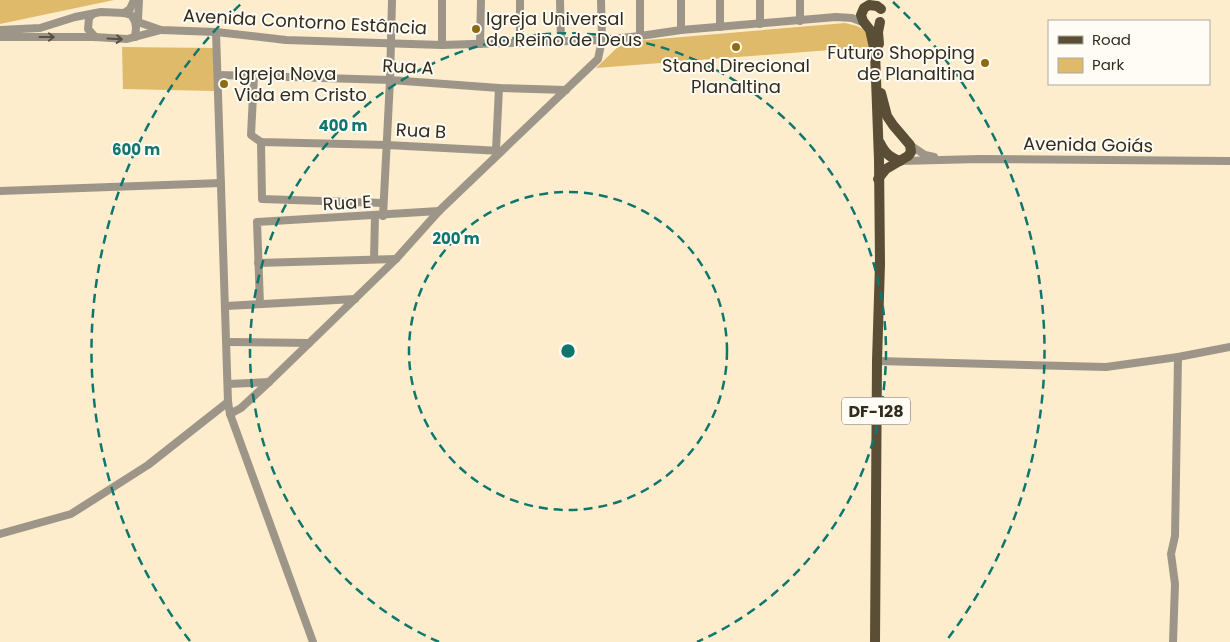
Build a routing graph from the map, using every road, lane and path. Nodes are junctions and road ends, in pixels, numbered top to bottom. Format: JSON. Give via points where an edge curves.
{"nodes":[{"id":1,"x":134,"y":0,"type":"edge"},
{"id":2,"x":139,"y":0,"type":"edge"},
{"id":3,"x":392,"y":0,"type":"edge"},
{"id":4,"x":442,"y":0,"type":"edge"},
{"id":5,"x":481,"y":0,"type":"edge"},
{"id":6,"x":520,"y":0,"type":"edge"},
{"id":7,"x":560,"y":0,"type":"edge"},
{"id":8,"x":601,"y":0,"type":"edge"},
{"id":9,"x":640,"y":0,"type":"edge"},
{"id":10,"x":681,"y":0,"type":"edge"},
{"id":11,"x":720,"y":0,"type":"edge"},
{"id":12,"x":760,"y":0,"type":"edge"},
{"id":13,"x":800,"y":0,"type":"edge"},
{"id":14,"x":866,"y":5,"type":"edge"},
{"id":15,"x":882,"y":5,"type":"edge"},
{"id":16,"x":124,"y":13,"type":"junction"},
{"id":17,"x":93,"y":14,"type":"junction"},
{"id":18,"x":836,"y":17,"type":"junction"},
{"id":19,"x":135,"y":21,"type":"junction"},
{"id":20,"x":800,"y":21,"type":"junction"},
{"id":21,"x":880,"y":22,"type":"junction"},
{"id":22,"x":760,"y":24,"type":"junction"},
{"id":23,"x":866,"y":24,"type":"junction"},
{"id":24,"x":720,"y":28,"type":"junction"},
{"id":25,"x":0,"y":30,"type":"edge"},
{"id":26,"x":161,"y":30,"type":"junction"},
{"id":27,"x":681,"y":30,"type":"junction"},
{"id":28,"x":216,"y":32,"type":"junction"},
{"id":29,"x":640,"y":36,"type":"junction"},
{"id":30,"x":0,"y":37,"type":"edge"},
{"id":31,"x":95,"y":37,"type":"junction"},
{"id":32,"x":135,"y":37,"type":"junction"},
{"id":33,"x":602,"y":40,"type":"junction"},
{"id":34,"x":561,"y":42,"type":"junction"},
{"id":35,"x":391,"y":43,"type":"junction"},
{"id":36,"x":520,"y":43,"type":"junction"},
{"id":37,"x":480,"y":44,"type":"junction"},
{"id":38,"x":442,"y":45,"type":"junction"},
{"id":39,"x":218,"y":74,"type":"junction"},
{"id":40,"x":254,"y":76,"type":"junction"},
{"id":41,"x":390,"y":80,"type":"junction"},
{"id":42,"x":499,"y":88,"type":"junction"},
{"id":43,"x":566,"y":90,"type":"junction"},
{"id":44,"x":893,"y":125,"type":"junction"},
{"id":45,"x":877,"y":132,"type":"junction"},
{"id":46,"x":261,"y":142,"type":"junction"},
{"id":47,"x":910,"y":144,"type":"junction"},
{"id":48,"x":387,"y":145,"type":"junction"},
{"id":49,"x":499,"y":150,"type":"junction"},
{"id":50,"x":946,"y":159,"type":"junction"},
{"id":51,"x":900,"y":161,"type":"junction"},
{"id":52,"x":1230,"y":162,"type":"edge"},
{"id":53,"x":878,"y":179,"type":"junction"},
{"id":54,"x":221,"y":183,"type":"junction"},
{"id":55,"x":0,"y":191,"type":"edge"},
{"id":56,"x":383,"y":202,"type":"junction"},
{"id":57,"x":439,"y":211,"type":"junction"},
{"id":58,"x":379,"y":216,"type":"junction"},
{"id":59,"x":396,"y":258,"type":"junction"},
{"id":60,"x":374,"y":259,"type":"junction"},
{"id":61,"x":258,"y":263,"type":"junction"},
{"id":62,"x":354,"y":299,"type":"junction"},
{"id":63,"x":260,"y":304,"type":"junction"},
{"id":64,"x":226,"y":306,"type":"junction"},
{"id":65,"x":227,"y":342,"type":"junction"},
{"id":66,"x":309,"y":343,"type":"junction"},
{"id":67,"x":1230,"y":347,"type":"edge"},
{"id":68,"x":1178,"y":357,"type":"junction"},
{"id":69,"x":877,"y":361,"type":"junction"},
{"id":70,"x":269,"y":382,"type":"junction"},
{"id":71,"x":228,"y":384,"type":"junction"},
{"id":72,"x":228,"y":402,"type":"junction"},
{"id":73,"x":230,"y":414,"type":"junction"},
{"id":74,"x":0,"y":534,"type":"edge"},
{"id":75,"x":313,"y":642,"type":"edge"},
{"id":76,"x":875,"y":642,"type":"edge"},
{"id":77,"x":1173,"y":642,"type":"edge"}],
"edges":[{"from":1,"to":16,"type":"street"},
{"from":2,"to":19,"type":"street","via":[[138,20]]},
{"from":3,"to":35,"type":"street"},
{"from":4,"to":38,"type":"street"},
{"from":5,"to":37,"type":"street"},
{"from":6,"to":36,"type":"street"},
{"from":7,"to":34,"type":"street"},
{"from":8,"to":33,"type":"street"},
{"from":9,"to":29,"type":"street"},
{"from":10,"to":27,"type":"street"},
{"from":11,"to":24,"type":"street"},
{"from":12,"to":22,"type":"street"},
{"from":13,"to":20,"type":"street"},
{"from":14,"to":15,"type":"main road"},
{"from":14,"to":18,"type":"street","name":"Avenida Contorno Estância"},
{"from":14,"to":23,"type":"main road","number":"DF-128","via":[[862,18]]},
{"from":15,"to":21,"type":"main road"},
{"from":16,"to":17,"type":"street"},
{"from":16,"to":19,"type":"street","name":"Avenida Contorno Estância"},
{"from":17,"to":25,"type":"street","via":[[40,28]]},
{"from":17,"to":31,"type":"street","via":[[89,18],[88,30]]},
{"from":18,"to":20,"type":"street","name":"Avenida Contorno Estância"},
{"from":18,"to":23,"type":"street","name":"Avenida Contorno Estância","via":[[852,18]]},
{"from":19,"to":26,"type":"street","name":"Avenida Contorno Estância"},
{"from":19,"to":32,"type":"street"},
{"from":20,"to":22,"type":"street","name":"Avenida Contorno Estância"},
{"from":21,"to":23,"type":"main road","via":[[872,26]]},
{"from":21,"to":44,"type":"main road","via":[[881,92],[883,105]]},
{"from":22,"to":24,"type":"street","name":"Avenida Contorno Estância"},
{"from":23,"to":45,"type":"main road","name":"DF-128","number":"DF-128","via":[[875,52]]},
{"from":24,"to":27,"type":"street","name":"Avenida Contorno Estância"},
{"from":26,"to":28,"type":"street","name":"Avenida Contorno Estância"},
{"from":26,"to":32,"type":"street","name":"Avenida Contorno Estância"},
{"from":27,"to":29,"type":"street","name":"Avenida Contorno Estância"},
{"from":28,"to":35,"type":"street","name":"Avenida Contorno Estância","via":[[286,40]]},
{"from":28,"to":39,"type":"street"},
{"from":29,"to":33,"type":"street","name":"Avenida Contorno Estância"},
{"from":30,"to":31,"type":"street","name":"Avenida Contorno Estância","one_way":true},
{"from":31,"to":32,"type":"street","name":"Avenida Contorno Estância","one_way":true},
{"from":33,"to":34,"type":"street","name":"Avenida Contorno Estância"},
{"from":33,"to":43,"type":"street","via":[[598,59]]},
{"from":34,"to":36,"type":"street","name":"Avenida Contorno Estância"},
{"from":35,"to":38,"type":"street","name":"Avenida Contorno Estância"},
{"from":35,"to":41,"type":"street"},
{"from":36,"to":37,"type":"street","name":"Avenida Contorno Estância"},
{"from":37,"to":38,"type":"street","name":"Avenida Contorno Estância"},
{"from":39,"to":40,"type":"street","name":"Rua A"},
{"from":39,"to":54,"type":"street"},
{"from":40,"to":41,"type":"street","name":"Rua A"},
{"from":40,"to":46,"type":"street","via":[[251,135]]},
{"from":41,"to":42,"type":"street","name":"Rua A"},
{"from":41,"to":48,"type":"street"},
{"from":42,"to":43,"type":"street","name":"Rua A"},
{"from":42,"to":49,"type":"street"},
{"from":43,"to":49,"type":"street"},
{"from":44,"to":45,"type":"main road","via":[[885,125]]},
{"from":44,"to":47,"type":"main road"},
{"from":45,"to":51,"type":"main road","via":[[885,152]]},
{"from":45,"to":53,"type":"main road","name":"DF-128","number":"DF-128"},
{"from":46,"to":48,"type":"street","name":"Rua B"},
{"from":46,"to":56,"type":"street","via":[[262,199]]},
{"from":47,"to":50,"type":"street","name":"Avenida Goiás","via":[[925,155]]},
{"from":47,"to":51,"type":"main road","via":[[910,154]]},
{"from":48,"to":49,"type":"street","name":"Rua B"},
{"from":48,"to":56,"type":"street"},
{"from":49,"to":57,"type":"street"},
{"from":50,"to":51,"type":"street","name":"Avenida Goiás"},
{"from":50,"to":52,"type":"street","name":"Avenida Goiás"},
{"from":51,"to":53,"type":"main road","via":[[886,169]]},
{"from":53,"to":69,"type":"main road","name":"DF-128","number":"DF-128"},
{"from":54,"to":55,"type":"street"},
{"from":54,"to":64,"type":"street"},
{"from":56,"to":58,"type":"street"},
{"from":57,"to":58,"type":"street","name":"Rua E"},
{"from":57,"to":59,"type":"street"},
{"from":58,"to":60,"type":"street"},
{"from":58,"to":61,"type":"street","name":"Rua E","via":[[256,222]]},
{"from":59,"to":60,"type":"street"},
{"from":59,"to":62,"type":"street"},
{"from":60,"to":61,"type":"street"},
{"from":61,"to":63,"type":"street"},
{"from":62,"to":63,"type":"street"},
{"from":62,"to":66,"type":"street"},
{"from":63,"to":64,"type":"street"},
{"from":64,"to":65,"type":"street"},
{"from":65,"to":66,"type":"street"},
{"from":65,"to":71,"type":"street"},
{"from":66,"to":70,"type":"street"},
{"from":67,"to":68,"type":"street"},
{"from":68,"to":69,"type":"street","via":[[1106,366]]},
{"from":68,"to":77,"type":"street","via":[[1175,536],[1171,554]]},
{"from":69,"to":76,"type":"main road","name":"DF-128","number":"DF-128"},
{"from":70,"to":71,"type":"street"},
{"from":70,"to":73,"type":"street"},
{"from":71,"to":72,"type":"street"},
{"from":72,"to":73,"type":"street"},
{"from":72,"to":74,"type":"street","via":[[148,465],[71,514]]},
{"from":73,"to":75,"type":"street"}]}
